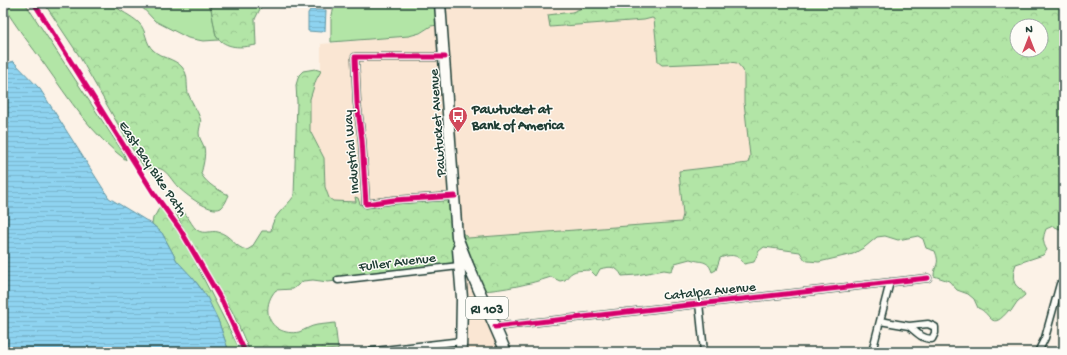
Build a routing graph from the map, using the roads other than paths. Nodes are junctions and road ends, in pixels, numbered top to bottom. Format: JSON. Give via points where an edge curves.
{"nodes":[{"id":1,"x":440,"y":3,"type":"edge"},
{"id":2,"x":445,"y":57,"type":"junction"},
{"id":3,"x":455,"y":196,"type":"junction"},
{"id":4,"x":463,"y":266,"type":"junction"},
{"id":5,"x":928,"y":278,"type":"dead end"},
{"id":6,"x":338,"y":280,"type":"dead end"},
{"id":7,"x":890,"y":282,"type":"junction"},
{"id":8,"x":1060,"y":284,"type":"dead end"},
{"id":9,"x":481,"y":295,"type":"junction"},
{"id":10,"x":462,"y":298,"type":"junction"},
{"id":11,"x":699,"y":303,"type":"junction"},
{"id":12,"x":880,"y":322,"type":"junction"},
{"id":13,"x":909,"y":326,"type":"dead end"},
{"id":14,"x":495,"y":327,"type":"junction"},
{"id":15,"x":462,"y":341,"type":"junction"},
{"id":16,"x":366,"y":352,"type":"edge"},
{"id":17,"x":461,"y":352,"type":"edge"},
{"id":18,"x":506,"y":352,"type":"edge"},
{"id":19,"x":704,"y":352,"type":"edge"},
{"id":20,"x":872,"y":352,"type":"edge"},
{"id":21,"x":1038,"y":352,"type":"edge"}],
"edges":[{"from":1,"to":2,"type":"main road","name":"Pawtucket Avenue","number":"RI 103"},
{"from":2,"to":3,"type":"main road","name":"Pawtucket Avenue","number":"RI 103"},
{"from":2,"to":3,"type":"street","name":"Industrial Way","via":[[355,57],[357,103],[366,204]]},
{"from":3,"to":4,"type":"main road","name":"Pawtucket Avenue","number":"RI 103"},
{"from":4,"to":6,"type":"street","name":"Fuller Avenue"},
{"from":4,"to":9,"type":"main road","number":"RI 103"},
{"from":4,"to":10,"type":"main road","number":"RI 103"},
{"from":5,"to":7,"type":"street","name":"Catalpa Avenue"},
{"from":7,"to":11,"type":"street","name":"Catalpa Avenue"},
{"from":7,"to":12,"type":"street"},
{"from":8,"to":21,"type":"street","via":[[1045,338]]},
{"from":9,"to":10,"type":"main road"},
{"from":9,"to":14,"type":"main road","number":"RI 103"},
{"from":10,"to":15,"type":"main road","number":"RI 103"},
{"from":11,"to":14,"type":"street","name":"Catalpa Avenue"},
{"from":11,"to":19,"type":"street"},
{"from":12,"to":13,"type":"street"},
{"from":12,"to":20,"type":"street"},
{"from":14,"to":18,"type":"main road","number":"RI 103"},
{"from":15,"to":16,"type":"street"},
{"from":15,"to":17,"type":"main road","number":"RI 103"}]}
